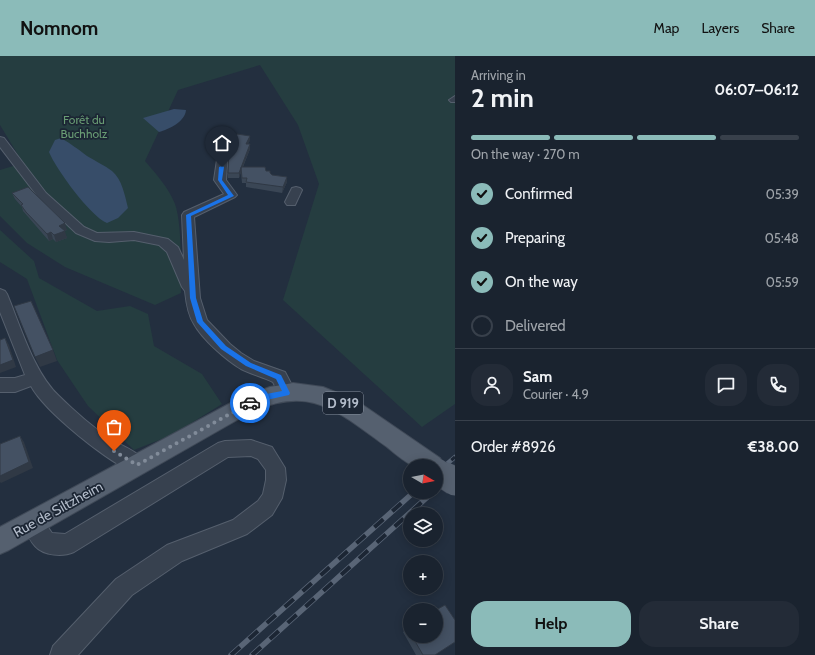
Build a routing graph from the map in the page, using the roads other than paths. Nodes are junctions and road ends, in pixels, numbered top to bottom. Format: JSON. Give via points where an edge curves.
{"nodes":[{"id":1,"x":0,"y":140,"type":"edge"},
{"id":2,"x":223,"y":153,"type":"dead end"},
{"id":3,"x":296,"y":190,"type":"dead end"},
{"id":4,"x":291,"y":202,"type":"dead end"},
{"id":5,"x":0,"y":294,"type":"edge"},
{"id":6,"x":193,"y":298,"type":"junction"},
{"id":7,"x":38,"y":384,"type":"junction"},
{"id":8,"x":0,"y":385,"type":"edge"},
{"id":9,"x":286,"y":393,"type":"junction"},
{"id":10,"x":422,"y":459,"type":"edge"},
{"id":11,"x":137,"y":465,"type":"junction"},
{"id":12,"x":443,"y":474,"type":"edge"},
{"id":13,"x":455,"y":482,"type":"edge"},
{"id":14,"x":33,"y":523,"type":"junction"},
{"id":15,"x":0,"y":541,"type":"edge"},
{"id":16,"x":62,"y":655,"type":"edge"}],
"edges":[{"from":1,"to":6,"type":"street","via":[[42,195],[80,230],[95,237],[134,236],[163,242],[173,250]]},
{"from":2,"to":6,"type":"street","via":[[220,180],[231,196],[188,215]]},
{"from":3,"to":4,"type":"street"},
{"from":5,"to":7,"type":"street"},
{"from":6,"to":9,"type":"street","via":[[200,322],[224,348],[248,365],[279,377]]},
{"from":7,"to":8,"type":"street"},
{"from":7,"to":11,"type":"street","via":[[53,402],[103,444]]},
{"from":9,"to":10,"type":"main road","number":"D 919","via":[[310,393],[340,402]]},
{"from":9,"to":11,"type":"main road","name":"Rue de Siltzheim","number":"D 919","via":[[261,398]]},
{"from":11,"to":14,"type":"main road","name":"Rue de Siltzheim","number":"D 919"},
{"from":12,"to":13,"type":"main road","bridge":true},
{"from":14,"to":15,"type":"main road","name":"Rue de Siltzheim","number":"D 919"},
{"from":14,"to":16,"type":"street","via":[[40,537],[51,545],[67,545],[225,449],[251,448],[265,453],[275,468],[276,480],[272,498],[265,508],[240,527],[175,553],[124,587]]}]}
